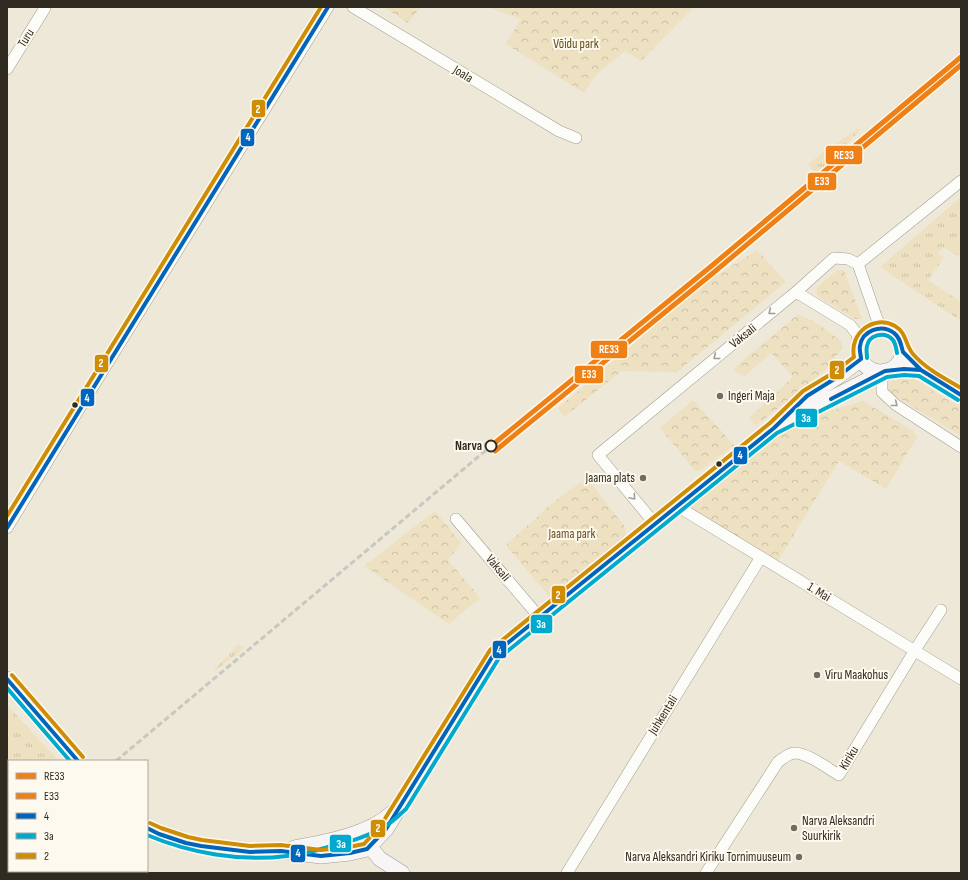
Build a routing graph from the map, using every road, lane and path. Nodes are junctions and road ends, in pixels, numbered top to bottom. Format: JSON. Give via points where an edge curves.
{"nodes":[{"id":1,"x":328,"y":7,"type":"edge"},
{"id":2,"x":352,"y":7,"type":"edge"},
{"id":3,"x":45,"y":8,"type":"dead end"},
{"id":4,"x":7,"y":69,"type":"edge"},
{"id":5,"x":576,"y":138,"type":"dead end"},
{"id":6,"x":961,"y":181,"type":"edge"},
{"id":7,"x":858,"y":264,"type":"junction"},
{"id":8,"x":796,"y":292,"type":"junction"},
{"id":9,"x":882,"y":328,"type":"junction"},
{"id":10,"x":860,"y":352,"type":"junction"},
{"id":11,"x":903,"y":352,"type":"junction"},
{"id":12,"x":921,"y":370,"type":"junction"},
{"id":13,"x":885,"y":372,"type":"junction"},
{"id":14,"x":961,"y":395,"type":"edge"},
{"id":15,"x":774,"y":428,"type":"junction"},
{"id":16,"x":961,"y":447,"type":"edge"},
{"id":17,"x":677,"y":506,"type":"junction"},
{"id":18,"x":456,"y":519,"type":"dead end"},
{"id":19,"x":655,"y":524,"type":"junction"},
{"id":20,"x":7,"y":528,"type":"edge"},
{"id":21,"x":761,"y":557,"type":"junction"},
{"id":22,"x":941,"y":610,"type":"dead end"},
{"id":23,"x":540,"y":618,"type":"junction"},
{"id":24,"x":915,"y":650,"type":"junction"},
{"id":25,"x":7,"y":679,"type":"edge"},
{"id":26,"x":961,"y":679,"type":"edge"},
{"id":27,"x":77,"y":760,"type":"edge"},
{"id":28,"x":401,"y":804,"type":"junction"},
{"id":29,"x":148,"y":828,"type":"edge"},
{"id":30,"x":359,"y":832,"type":"junction"},
{"id":31,"x":368,"y":847,"type":"junction"},
{"id":32,"x":281,"y":851,"type":"junction"},
{"id":33,"x":402,"y":873,"type":"edge"},
{"id":34,"x":567,"y":873,"type":"edge"},
{"id":35,"x":706,"y":873,"type":"edge"}],
"edges":[{"from":1,"to":20,"type":"street"},
{"from":2,"to":5,"type":"street","name":"Joala","via":[[559,131]]},
{"from":3,"to":4,"type":"street","name":"Turu"},
{"from":6,"to":7,"type":"street"},
{"from":7,"to":8,"type":"street","name":"Vaksali","via":[[848,259],[834,258]]},
{"from":7,"to":9,"type":"street"},
{"from":8,"to":10,"type":"street","via":[[850,325],[857,334]]},
{"from":8,"to":19,"type":"street","name":"Vaksali","one_way":true,"via":[[598,455]]},
{"from":9,"to":10,"type":"street","via":[[867,332],[862,338]]},
{"from":9,"to":11,"type":"street","via":[[898,335]]},
{"from":10,"to":13,"type":"street","via":[[865,365],[871,370]]},
{"from":10,"to":15,"type":"street","via":[[836,378],[807,396]]},
{"from":11,"to":12,"type":"street"},
{"from":11,"to":13,"type":"street","via":[[897,365]]},
{"from":12,"to":13,"type":"street"},
{"from":12,"to":14,"type":"street"},
{"from":13,"to":15,"type":"street"},
{"from":13,"to":16,"type":"street","one_way":true,"via":[[882,392],[896,405]]},
{"from":15,"to":17,"type":"street"},
{"from":17,"to":19,"type":"street"},
{"from":17,"to":21,"type":"street","name":"1. Mai"},
{"from":18,"to":23,"type":"street","name":"Vaksali"},
{"from":19,"to":23,"type":"street"},
{"from":21,"to":24,"type":"street","name":"1. Mai"},
{"from":21,"to":34,"type":"street","name":"Juhkentali"},
{"from":22,"to":24,"type":"street","name":"Kiriku"},
{"from":23,"to":28,"type":"street","via":[[494,654]]},
{"from":24,"to":26,"type":"street","name":"1. Mai"},
{"from":24,"to":35,"type":"street","name":"Kiriku","via":[[839,775],[804,754],[794,753],[786,756],[778,762]]},
{"from":25,"to":27,"type":"street"},
{"from":28,"to":30,"type":"street","via":[[387,818]]},
{"from":28,"to":31,"type":"street","via":[[386,829]]},
{"from":29,"to":32,"type":"street","via":[[186,843],[202,846],[250,852]]},
{"from":30,"to":31,"type":"street","via":[[354,837],[354,844],[358,848]]},
{"from":30,"to":32,"type":"street"},
{"from":31,"to":32,"type":"street","via":[[350,853],[321,856]]},
{"from":31,"to":33,"type":"street","via":[[380,860]]}]}
